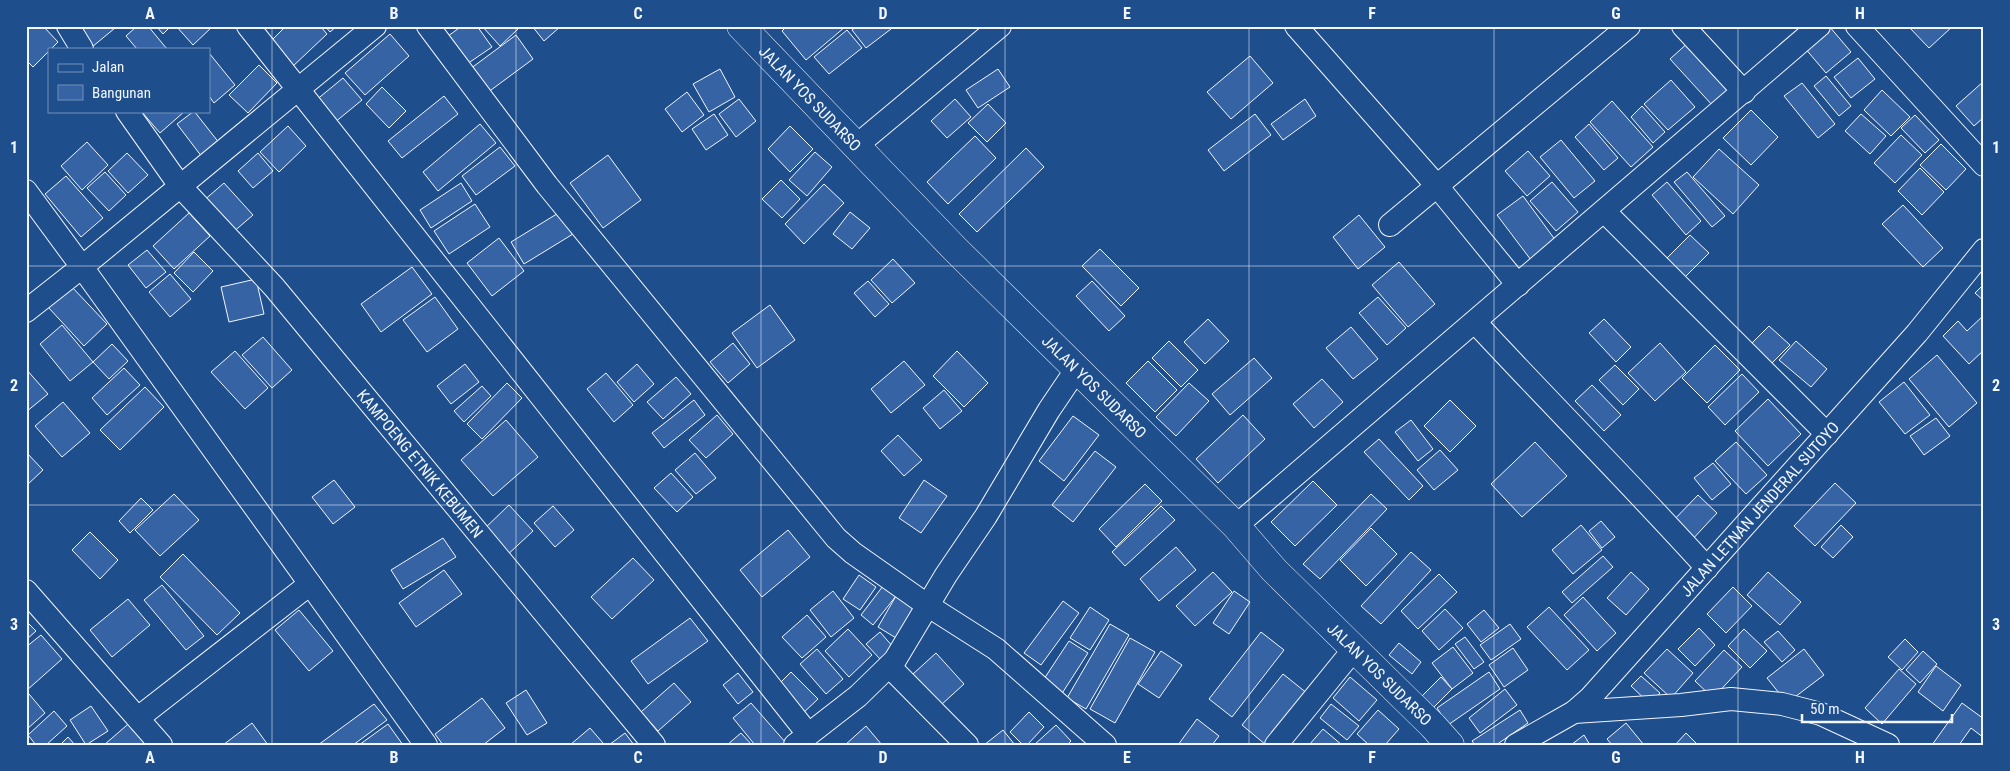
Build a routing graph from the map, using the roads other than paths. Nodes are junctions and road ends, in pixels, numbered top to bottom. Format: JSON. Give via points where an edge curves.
{"nodes":[{"id":1,"x":68,"y":26,"type":"edge"},
{"id":2,"x":248,"y":26,"type":"edge"},
{"id":3,"x":374,"y":26,"type":"edge"},
{"id":4,"x":428,"y":26,"type":"edge"},
{"id":5,"x":740,"y":26,"type":"edge"},
{"id":6,"x":1000,"y":26,"type":"edge"},
{"id":7,"x":1296,"y":26,"type":"edge"},
{"id":8,"x":1629,"y":26,"type":"edge"},
{"id":9,"x":1682,"y":26,"type":"edge"},
{"id":10,"x":1819,"y":26,"type":"edge"},
{"id":11,"x":1857,"y":26,"type":"edge"},
{"id":12,"x":81,"y":48,"type":"edge"},
{"id":13,"x":300,"y":89,"type":"junction"},
{"id":14,"x":1744,"y":92,"type":"junction"},
{"id":15,"x":128,"y":112,"type":"edge"},
{"id":16,"x":856,"y":146,"type":"junction"},
{"id":17,"x":1984,"y":165,"type":"edge"},
{"id":18,"x":180,"y":186,"type":"junction"},
{"id":19,"x":1437,"y":186,"type":"junction"},
{"id":20,"x":26,"y":191,"type":"edge"},
{"id":21,"x":1604,"y":211,"type":"junction"},
{"id":22,"x":1390,"y":225,"type":"dead end"},
{"id":23,"x":1984,"y":250,"type":"edge"},
{"id":24,"x":82,"y":267,"type":"junction"},
{"id":25,"x":1518,"y":285,"type":"junction"},
{"id":26,"x":26,"y":311,"type":"edge"},
{"id":27,"x":1474,"y":322,"type":"junction"},
{"id":28,"x":1076,"y":370,"type":"junction"},
{"id":29,"x":1827,"y":434,"type":"junction"},
{"id":30,"x":1236,"y":526,"type":"junction"},
{"id":31,"x":1707,"y":568,"type":"junction"},
{"id":32,"x":310,"y":584,"type":"junction"},
{"id":33,"x":26,"y":591,"type":"edge"},
{"id":34,"x":927,"y":605,"type":"junction"},
{"id":35,"x":1354,"y":649,"type":"junction"},
{"id":36,"x":889,"y":666,"type":"junction"},
{"id":37,"x":1574,"y":712,"type":"junction"},
{"id":38,"x":138,"y":718,"type":"junction"},
{"id":39,"x":802,"y":739,"type":"edge"},
{"id":40,"x":161,"y":745,"type":"edge"},
{"id":41,"x":426,"y":745,"type":"edge"},
{"id":42,"x":654,"y":745,"type":"edge"},
{"id":43,"x":967,"y":745,"type":"edge"},
{"id":44,"x":1106,"y":745,"type":"edge"},
{"id":45,"x":1276,"y":745,"type":"edge"},
{"id":46,"x":1450,"y":745,"type":"edge"},
{"id":47,"x":1516,"y":745,"type":"edge"},
{"id":48,"x":1888,"y":745,"type":"edge"}],
"edges":[{"from":1,"to":12,"type":"street"},
{"from":2,"to":13,"type":"street"},
{"from":3,"to":13,"type":"street"},
{"from":4,"to":34,"type":"street","via":[[547,185],[825,526],[853,554]]},
{"from":5,"to":16,"type":"main road","name":"JALAN YOS SUDARSO"},
{"from":6,"to":16,"type":"street"},
{"from":7,"to":19,"type":"street"},
{"from":8,"to":19,"type":"street"},
{"from":9,"to":14,"type":"street"},
{"from":10,"to":14,"type":"street"},
{"from":11,"to":17,"type":"street"},
{"from":13,"to":18,"type":"street"},
{"from":13,"to":39,"type":"street"},
{"from":14,"to":21,"type":"street"},
{"from":15,"to":18,"type":"street","name":"KAMPOENG ETNIK KEBUMEN"},
{"from":16,"to":28,"type":"main road","name":"JALAN YOS SUDARSO"},
{"from":18,"to":24,"type":"street"},
{"from":18,"to":42,"type":"street","name":"KAMPOENG ETNIK KEBUMEN","via":[[274,287]]},
{"from":19,"to":22,"type":"street"},
{"from":19,"to":25,"type":"street"},
{"from":20,"to":24,"type":"street"},
{"from":21,"to":25,"type":"street"},
{"from":21,"to":29,"type":"street"},
{"from":23,"to":29,"type":"street","name":"JALAN LETNAN JENDERAL SUTOYO","via":[[1917,333]]},
{"from":24,"to":26,"type":"street"},
{"from":24,"to":32,"type":"street"},
{"from":25,"to":27,"type":"street"},
{"from":27,"to":30,"type":"street"},
{"from":27,"to":31,"type":"street","via":[[1643,496]]},
{"from":28,"to":30,"type":"main road","name":"JALAN YOS SUDARSO"},
{"from":28,"to":34,"type":"street"},
{"from":29,"to":31,"type":"street","name":"JALAN LETNAN JENDERAL SUTOYO"},
{"from":30,"to":35,"type":"main road","name":"JALAN YOS SUDARSO","via":[[1274,570]]},
{"from":31,"to":37,"type":"street","name":"JALAN LETNAN JENDERAL SUTOYO"},
{"from":32,"to":38,"type":"street"},
{"from":32,"to":41,"type":"street"},
{"from":33,"to":38,"type":"street"},
{"from":34,"to":36,"type":"street","via":[[915,629]]},
{"from":34,"to":44,"type":"street","via":[[996,649]]},
{"from":35,"to":45,"type":"street"},
{"from":35,"to":46,"type":"main road","name":"JALAN YOS SUDARSO"},
{"from":36,"to":39,"type":"street","via":[[858,696]]},
{"from":36,"to":43,"type":"street"},
{"from":37,"to":47,"type":"street","name":"JALAN LETNAN JENDERAL SUTOYO"},
{"from":37,"to":48,"type":"street","via":[[1739,699],[1782,704],[1821,714]]},
{"from":38,"to":40,"type":"street"}]}
